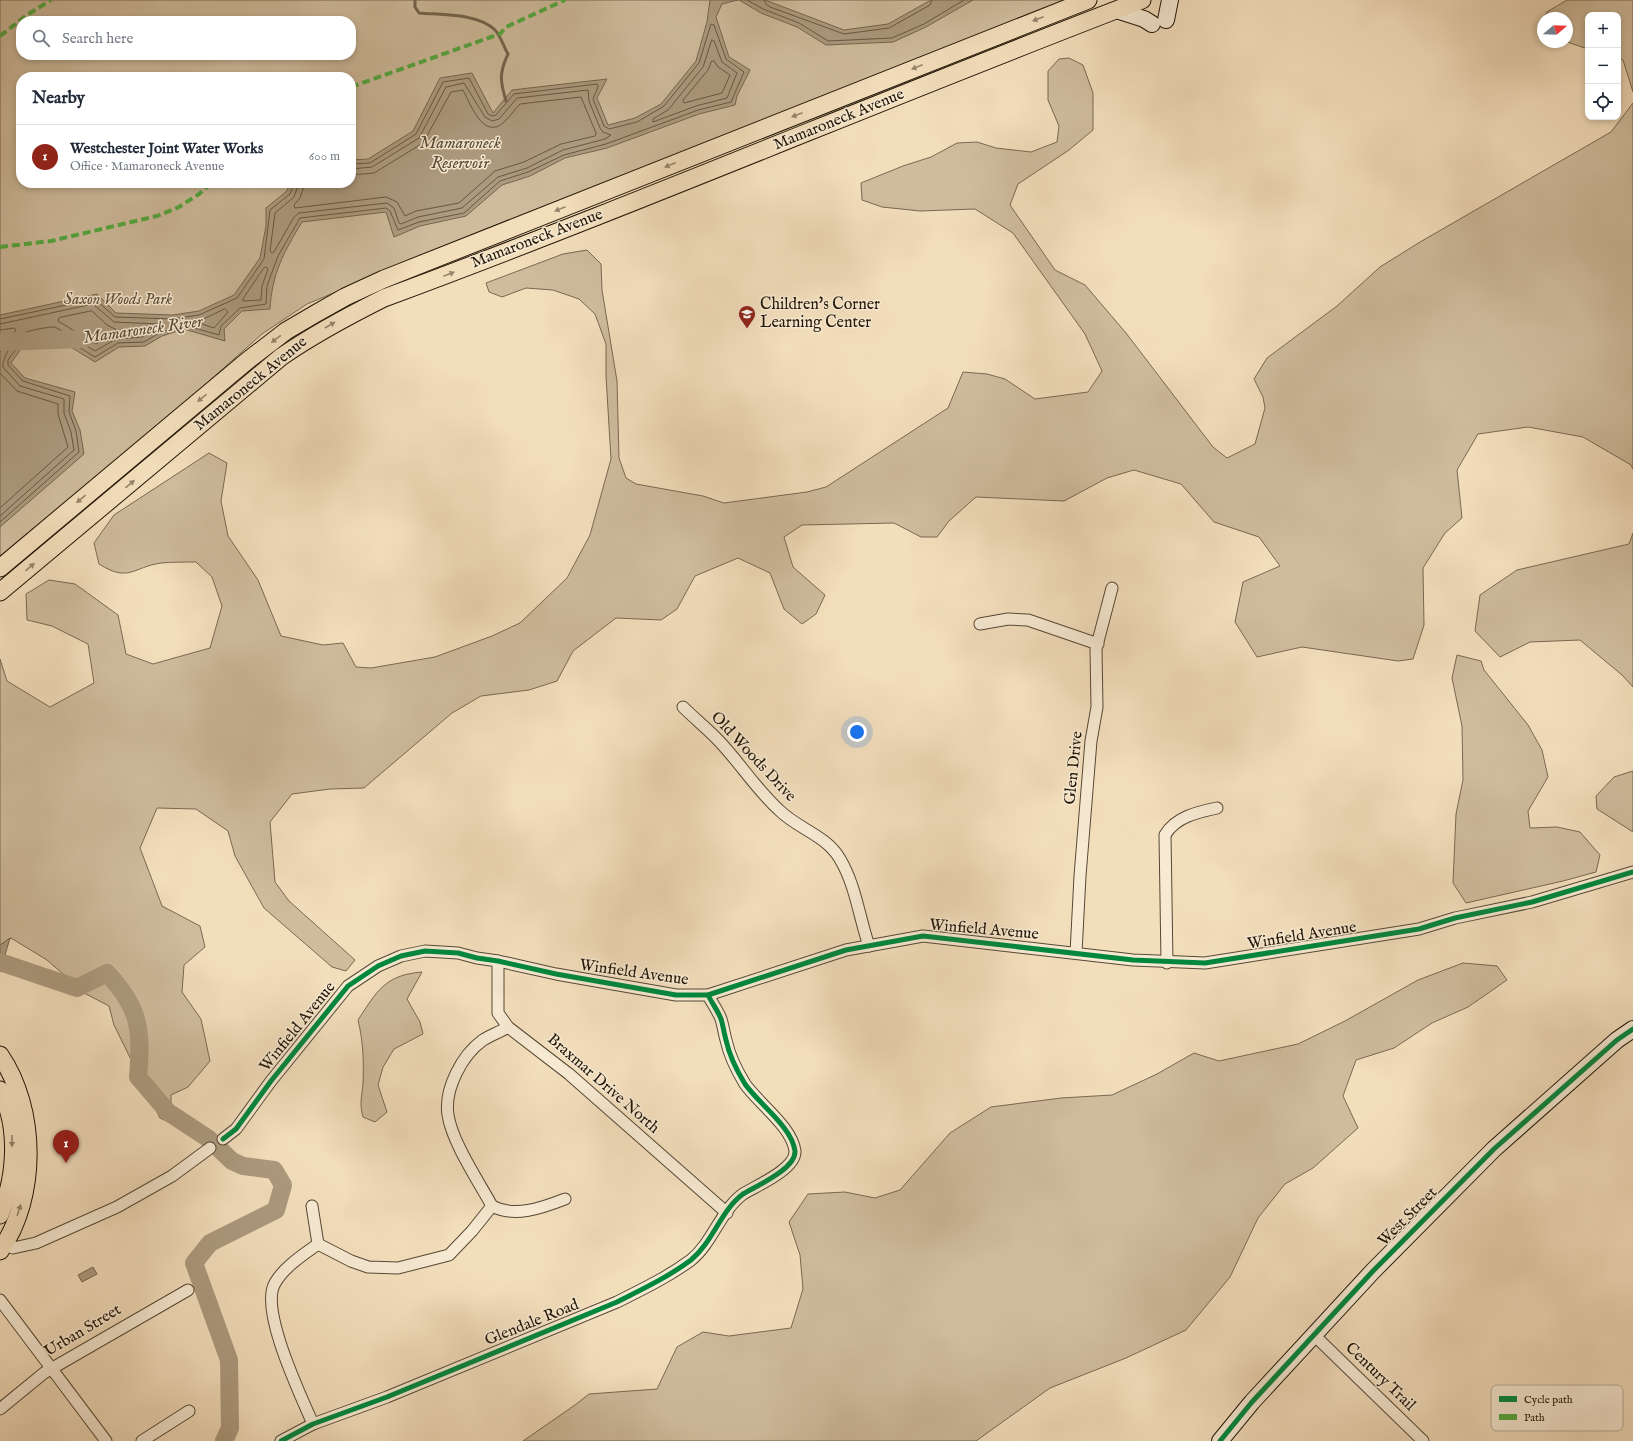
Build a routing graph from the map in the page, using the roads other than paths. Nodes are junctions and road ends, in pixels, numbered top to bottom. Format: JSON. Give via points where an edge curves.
{"nodes":[{"id":1,"x":1088,"y":0,"type":"edge"},
{"id":2,"x":1142,"y":0,"type":"edge"},
{"id":3,"x":1170,"y":0,"type":"edge"},
{"id":4,"x":1116,"y":10,"type":"junction"},
{"id":5,"x":839,"y":98,"type":"junction"},
{"id":6,"x":846,"y":118,"type":"junction"},
{"id":7,"x":232,"y":373,"type":"junction"},
{"id":8,"x":245,"y":387,"type":"junction"},
{"id":9,"x":0,"y":568,"type":"edge"},
{"id":10,"x":1112,"y":588,"type":"dead end"},
{"id":11,"x":0,"y":592,"type":"edge"},
{"id":12,"x":980,"y":624,"type":"dead end"},
{"id":13,"x":1098,"y":644,"type":"junction"},
{"id":14,"x":684,"y":707,"type":"dead end"},
{"id":15,"x":1217,"y":808,"type":"dead end"},
{"id":16,"x":1633,"y":872,"type":"edge"},
{"id":17,"x":869,"y":946,"type":"junction"},
{"id":18,"x":1076,"y":953,"type":"junction"},
{"id":19,"x":498,"y":961,"type":"junction"},
{"id":20,"x":1167,"y":963,"type":"junction"},
{"id":21,"x":708,"y":995,"type":"junction"},
{"id":22,"x":508,"y":1027,"type":"junction"},
{"id":23,"x":1633,"y":1029,"type":"edge"},
{"id":24,"x":0,"y":1055,"type":"edge"},
{"id":25,"x":0,"y":1090,"type":"edge"},
{"id":26,"x":223,"y":1139,"type":"dead end"},
{"id":27,"x":210,"y":1148,"type":"dead end"},
{"id":28,"x":564,"y":1199,"type":"dead end"},
{"id":29,"x":312,"y":1206,"type":"dead end"},
{"id":30,"x":492,"y":1206,"type":"junction"},
{"id":31,"x":727,"y":1213,"type":"junction"},
{"id":32,"x":0,"y":1214,"type":"edge"},
{"id":33,"x":318,"y":1244,"type":"junction"},
{"id":34,"x":1,"y":1246,"type":"edge"},
{"id":35,"x":188,"y":1290,"type":"dead end"},
{"id":36,"x":0,"y":1300,"type":"edge"},
{"id":37,"x":1314,"y":1335,"type":"junction"},
{"id":38,"x":52,"y":1368,"type":"junction"},
{"id":39,"x":0,"y":1409,"type":"edge"},
{"id":40,"x":189,"y":1411,"type":"dead end"},
{"id":41,"x":313,"y":1424,"type":"junction"},
{"id":42,"x":106,"y":1441,"type":"edge"},
{"id":43,"x":142,"y":1441,"type":"edge"},
{"id":44,"x":282,"y":1441,"type":"edge"},
{"id":45,"x":1220,"y":1441,"type":"edge"},
{"id":46,"x":1423,"y":1441,"type":"edge"}],
"edges":[{"from":1,"to":5,"type":"main road","name":"Mamaroneck Avenue","one_way":true},
{"from":2,"to":4,"type":"main road","name":"Mamaroneck Avenue"},
{"from":3,"to":4,"type":"street","via":[[1159,22]]},
{"from":4,"to":6,"type":"main road","name":"Mamaroneck Avenue"},
{"from":5,"to":6,"type":"street"},
{"from":5,"to":7,"type":"main road","name":"Mamaroneck Avenue","one_way":true,"via":[[371,285],[339,300],[286,331]]},
{"from":8,"to":6,"type":"main road","name":"Mamaroneck Avenue","one_way":true,"via":[[308,338],[384,298]]},
{"from":7,"to":8,"type":"street"},
{"from":7,"to":9,"type":"main road","name":"Mamaroneck Avenue","one_way":true},
{"from":11,"to":8,"type":"main road","name":"Mamaroneck Avenue","one_way":true},
{"from":10,"to":13,"type":"street","name":"Glen Drive"},
{"from":12,"to":13,"type":"street","via":[[1008,619],[1028,620]]},
{"from":13,"to":18,"type":"street","name":"Glen Drive","via":[[1097,707],[1091,740]]},
{"from":14,"to":17,"type":"street","name":"Old Woods Drive","via":[[719,741],[755,787],[780,812],[826,842],[840,858],[850,880]]},
{"from":15,"to":20,"type":"street","via":[[1179,821],[1168,829],[1165,836]]},
{"from":16,"to":20,"type":"street","name":"Winfield Avenue","via":[[1532,902],[1454,918],[1419,929],[1205,963]]},
{"from":17,"to":18,"type":"street","name":"Winfield Avenue","via":[[923,936]]},
{"from":17,"to":21,"type":"street","name":"Winfield Avenue","via":[[846,950]]},
{"from":18,"to":20,"type":"street","name":"Winfield Avenue"},
{"from":19,"to":21,"type":"street","name":"Winfield Avenue","via":[[623,987],[676,995]]},
{"from":19,"to":22,"type":"street","name":"Braxmar Drive North","via":[[498,1013]]},
{"from":19,"to":26,"type":"street","name":"Winfield Avenue","via":[[458,953],[425,951],[401,956],[378,966],[348,986],[271,1081],[236,1129]]},
{"from":21,"to":31,"type":"street","name":"Glendale Road","via":[[721,1019],[726,1041],[745,1084],[792,1140],[795,1153],[790,1164],[742,1195]]},
{"from":22,"to":30,"type":"street","via":[[483,1041],[468,1054],[449,1092],[448,1115],[457,1142]]},
{"from":22,"to":31,"type":"street","name":"Braxmar Drive North","via":[[569,1074]]},
{"from":23,"to":37,"type":"street","name":"West Street","via":[[1617,1040],[1494,1149]]},
{"from":34,"to":24,"type":"main road","one_way":true,"via":[[16,1219],[22,1201],[27,1174],[28,1146],[24,1113],[7,1065]]},
{"from":25,"to":32,"type":"main road","one_way":true,"via":[[11,1119],[13,1140],[11,1184]]},
{"from":27,"to":34,"type":"street","via":[[172,1176],[117,1208],[36,1243],[13,1248]]},
{"from":28,"to":30,"type":"street","via":[[524,1211],[501,1211]]},
{"from":29,"to":33,"type":"street"},
{"from":30,"to":33,"type":"street","via":[[449,1255],[398,1268],[368,1267]]},
{"from":31,"to":41,"type":"street","name":"Glendale Road","via":[[709,1242],[692,1258],[676,1271],[636,1293],[387,1397]]},
{"from":33,"to":41,"type":"street","via":[[282,1274],[274,1284],[271,1298],[272,1317],[278,1335]]},
{"from":35,"to":38,"type":"street","name":"Urban Street"},
{"from":36,"to":38,"type":"street"},
{"from":37,"to":45,"type":"street","name":"West Street"},
{"from":37,"to":46,"type":"street","name":"Century Trail"},
{"from":38,"to":39,"type":"street","name":"Urban Street"},
{"from":38,"to":42,"type":"street"},
{"from":40,"to":43,"type":"street"},
{"from":41,"to":44,"type":"street","name":"Glendale Road"}]}
